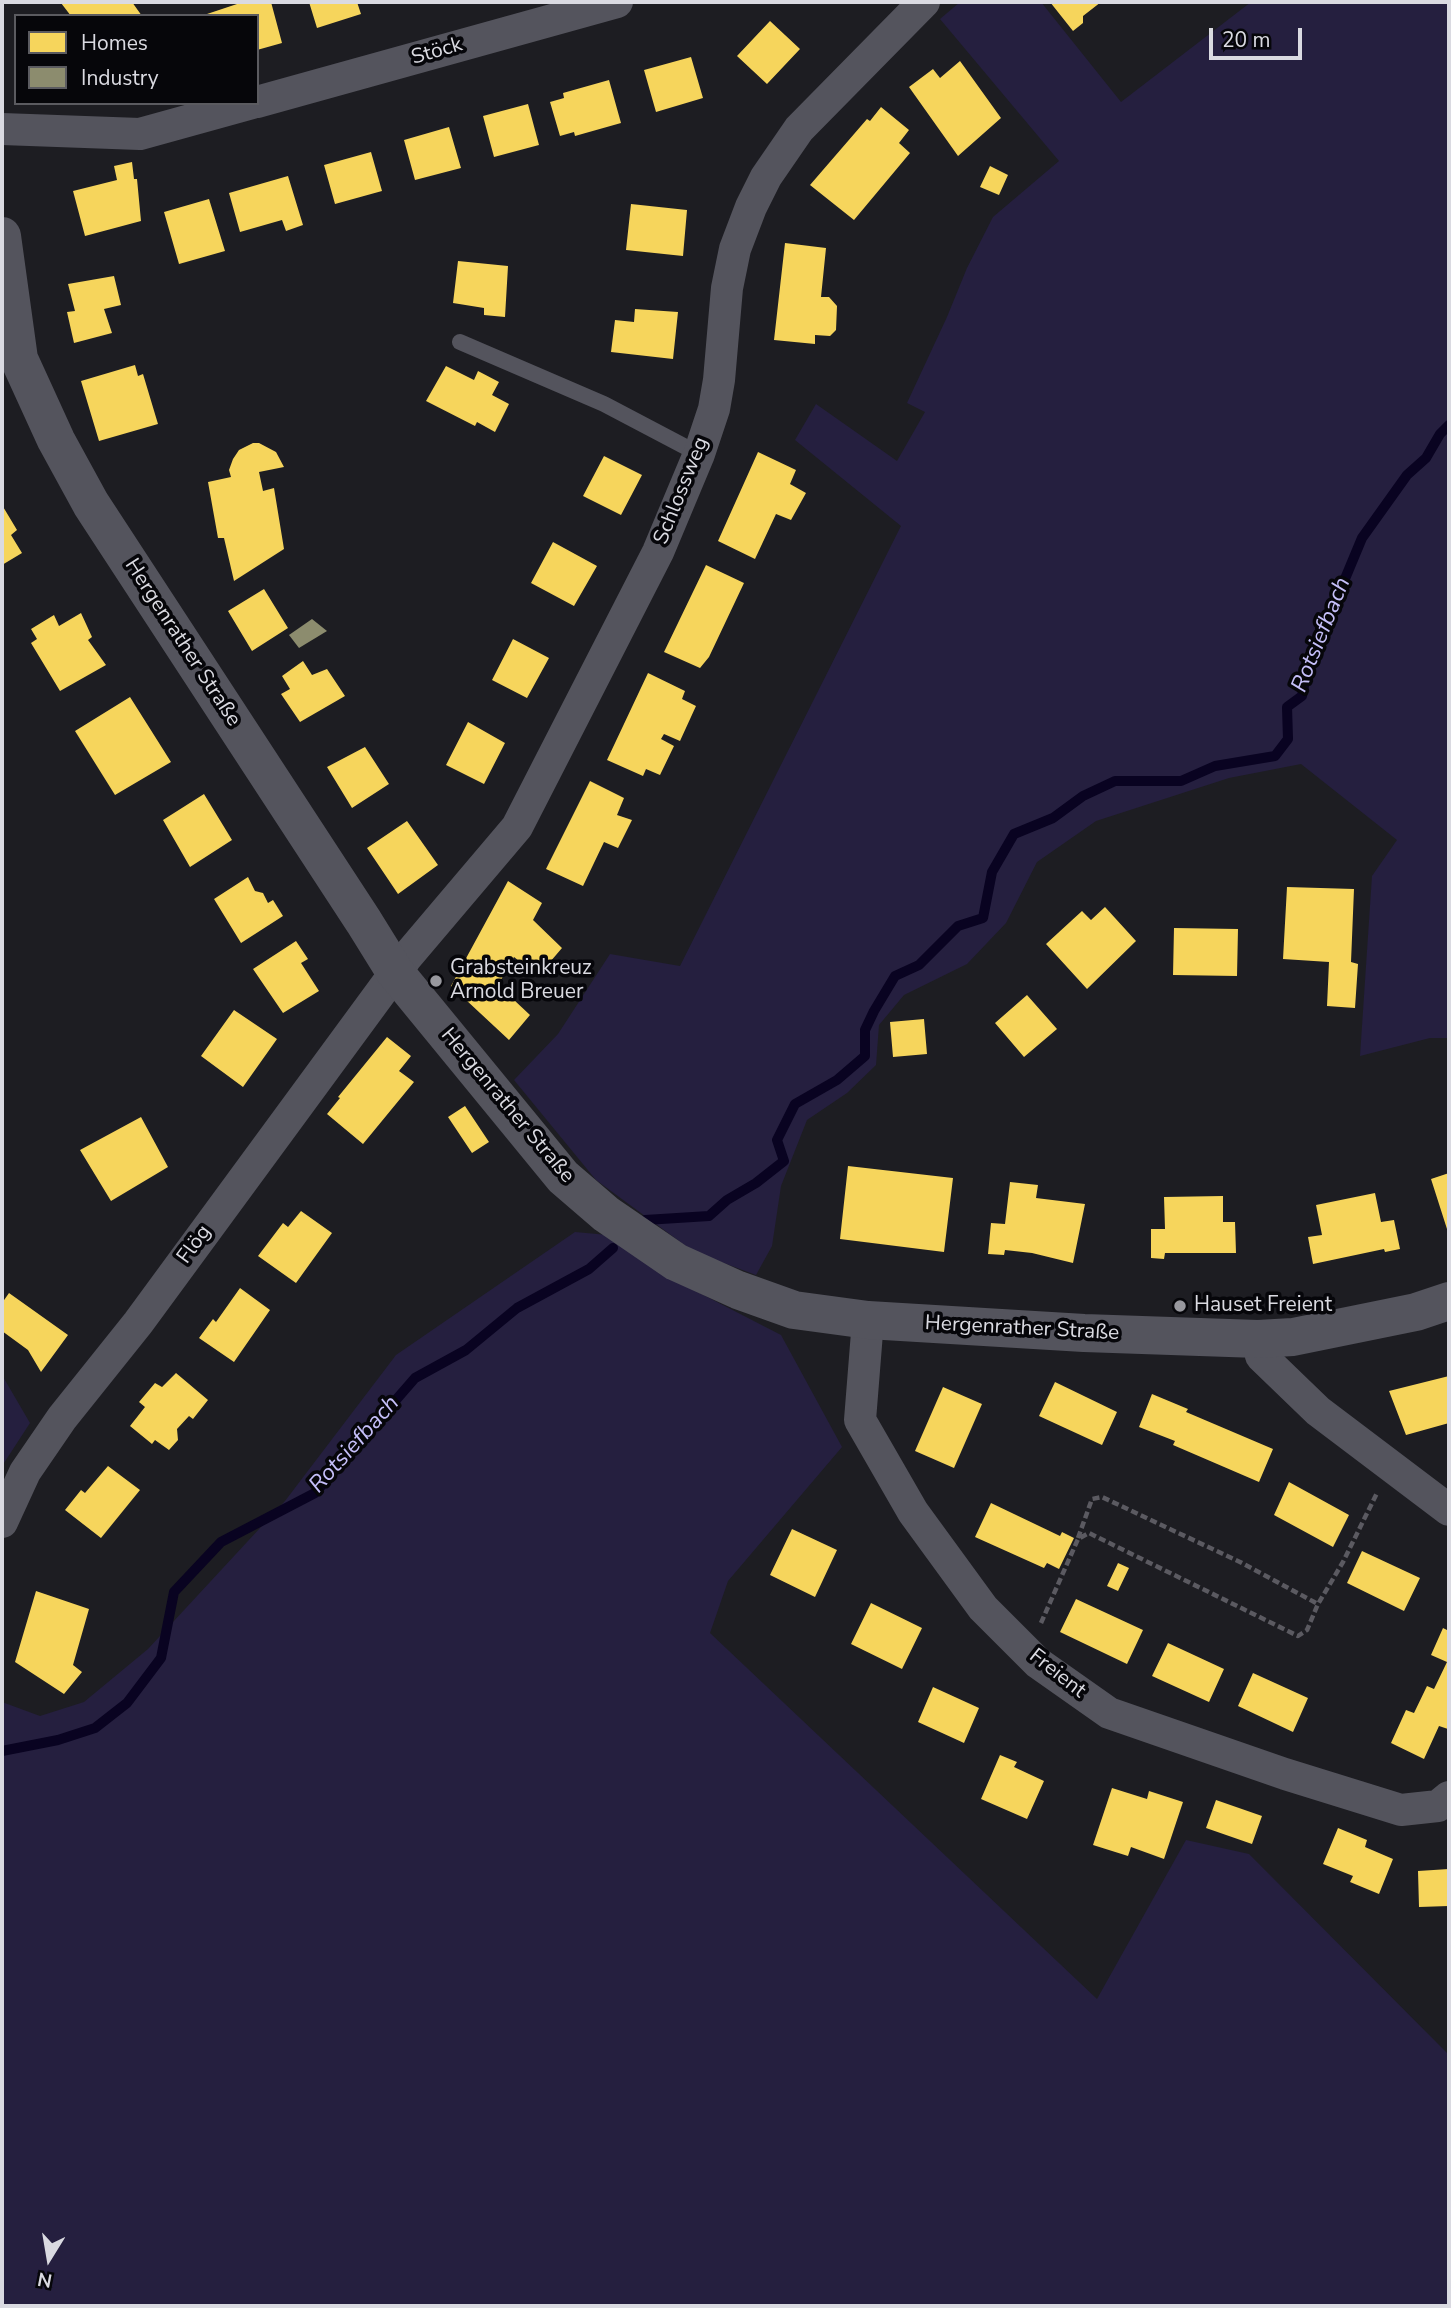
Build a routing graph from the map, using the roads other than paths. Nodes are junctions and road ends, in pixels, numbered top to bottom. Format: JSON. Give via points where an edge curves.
{"nodes":[{"id":1,"x":617,"y":2,"type":"edge"},
{"id":2,"x":924,"y":2,"type":"edge"},
{"id":3,"x":259,"y":101,"type":"edge"},
{"id":4,"x":245,"y":105,"type":"edge"},
{"id":5,"x":2,"y":129,"type":"edge"},
{"id":6,"x":2,"y":236,"type":"edge"},
{"id":7,"x":460,"y":342,"type":"dead end"},
{"id":8,"x":699,"y":454,"type":"junction"},
{"id":9,"x":395,"y":972,"type":"junction"},
{"id":10,"x":1449,"y":1301,"type":"edge"},
{"id":11,"x":868,"y":1320,"type":"junction"},
{"id":12,"x":1258,"y":1339,"type":"junction"},
{"id":13,"x":1449,"y":1510,"type":"edge"},
{"id":14,"x":2,"y":1522,"type":"edge"},
{"id":15,"x":1449,"y":1797,"type":"edge"}],
"edges":[{"from":1,"to":3,"type":"street","name":"Stöck"},
{"from":2,"to":8,"type":"street","name":"Schlossweg","via":[[799,129],[751,207],[732,262],[719,380]]},
{"from":4,"to":5,"type":"street","via":[[140,134]]},
{"from":6,"to":9,"type":"street","name":"Hergenrather Straße","via":[[19,359],[90,504]]},
{"from":7,"to":8,"type":"lane","via":[[604,404]]},
{"from":8,"to":9,"type":"street","name":"Schlossweg","via":[[658,552],[517,827]]},
{"from":9,"to":11,"type":"street","name":"Hergenrather Straße","via":[[563,1177],[606,1214],[676,1262],[738,1290],[794,1310]]},
{"from":9,"to":14,"type":"street","name":"Flög","via":[[138,1323],[62,1418],[25,1472]]},
{"from":10,"to":12,"type":"street","name":"Hergenrather Straße","via":[[1307,1334]]},
{"from":11,"to":12,"type":"street","name":"Hergenrather Straße"},
{"from":11,"to":15,"type":"street","name":"Freient","via":[[860,1420],[913,1512],[983,1608],[1038,1663],[1110,1713],[1285,1774],[1401,1810],[1438,1806]]},
{"from":12,"to":13,"type":"street","via":[[1261,1356],[1318,1411]]}]}
